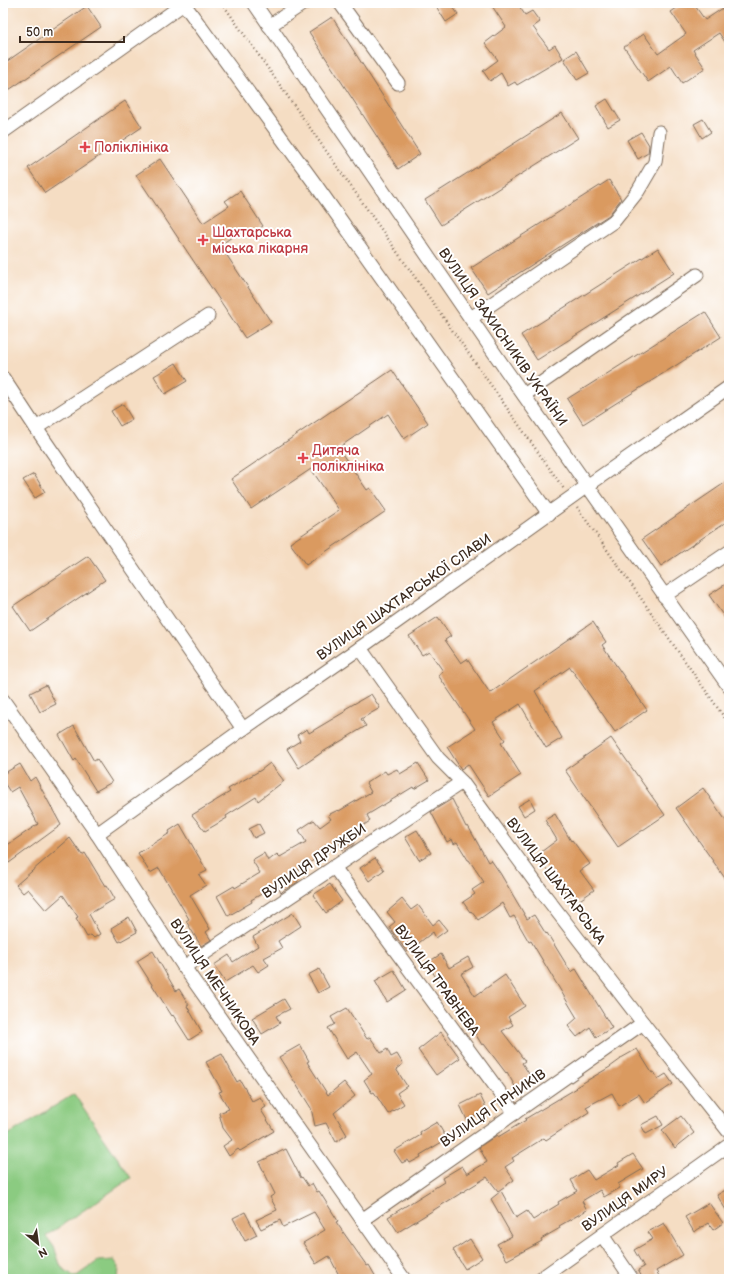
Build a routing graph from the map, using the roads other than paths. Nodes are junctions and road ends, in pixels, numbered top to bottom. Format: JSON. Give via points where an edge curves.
{"nodes":[{"id":1,"x":184,"y":3,"type":"edge"},
{"id":2,"x":254,"y":3,"type":"edge"},
{"id":3,"x":304,"y":3,"type":"edge"},
{"id":4,"x":340,"y":3,"type":"edge"},
{"id":5,"x":269,"y":26,"type":"junction"},
{"id":6,"x":398,"y":84,"type":"dead end"},
{"id":7,"x":3,"y":132,"type":"edge"},
{"id":8,"x":659,"y":132,"type":"dead end"},
{"id":9,"x":697,"y":275,"type":"dead end"},
{"id":10,"x":208,"y":316,"type":"dead end"},
{"id":11,"x":471,"y":318,"type":"junction"},
{"id":12,"x":3,"y":378,"type":"edge"},
{"id":13,"x":729,"y":387,"type":"edge"},
{"id":14,"x":524,"y":395,"type":"junction"},
{"id":15,"x":36,"y":428,"type":"junction"},
{"id":16,"x":587,"y":486,"type":"junction"},
{"id":17,"x":549,"y":514,"type":"junction"},
{"id":18,"x":729,"y":552,"type":"edge"},
{"id":19,"x":664,"y":596,"type":"junction"},
{"id":20,"x":360,"y":648,"type":"junction"},
{"id":21,"x":729,"y":687,"type":"edge"},
{"id":22,"x":3,"y":700,"type":"edge"},
{"id":23,"x":244,"y":729,"type":"junction"},
{"id":24,"x":462,"y":782,"type":"junction"},
{"id":25,"x":97,"y":834,"type":"junction"},
{"id":26,"x":334,"y":866,"type":"junction"},
{"id":27,"x":184,"y":967,"type":"junction"},
{"id":28,"x":643,"y":1023,"type":"junction"},
{"id":29,"x":515,"y":1113,"type":"junction"},
{"id":30,"x":729,"y":1132,"type":"edge"},
{"id":31,"x":729,"y":1145,"type":"edge"},
{"id":32,"x":362,"y":1220,"type":"junction"},
{"id":33,"x":602,"y":1235,"type":"junction"},
{"id":34,"x":404,"y":1279,"type":"edge"},
{"id":35,"x":540,"y":1279,"type":"edge"},
{"id":36,"x":632,"y":1279,"type":"edge"}],
"edges":[{"from":1,"to":7,"type":"street"},
{"from":1,"to":17,"type":"street"},
{"from":2,"to":5,"type":"street","name":"ВУЛИЦЯ ЗАХИСНИКІВ УКРАЇНИ"},
{"from":3,"to":5,"type":"street"},
{"from":4,"to":6,"type":"street"},
{"from":5,"to":11,"type":"street","name":"ВУЛИЦЯ ЗАХИСНИКІВ УКРАЇНИ"},
{"from":8,"to":11,"type":"street","via":[[655,162],[638,191],[614,221]]},
{"from":9,"to":14,"type":"street"},
{"from":10,"to":15,"type":"street"},
{"from":11,"to":14,"type":"street","name":"ВУЛИЦЯ ЗАХИСНИКІВ УКРАЇНИ"},
{"from":12,"to":15,"type":"street"},
{"from":13,"to":16,"type":"street","name":"ВУЛИЦЯ ШАХТАРСЬКОЇ СЛАВИ"},
{"from":14,"to":16,"type":"street","name":"ВУЛИЦЯ ЗАХИСНИКІВ УКРАЇНИ"},
{"from":15,"to":23,"type":"street"},
{"from":16,"to":17,"type":"street","name":"ВУЛИЦЯ ШАХТАРСЬКОЇ СЛАВИ"},
{"from":16,"to":19,"type":"street","name":"ВУЛИЦЯ ЗАХИСНИКІВ УКРАЇНИ"},
{"from":17,"to":20,"type":"street","name":"ВУЛИЦЯ ШАХТАРСЬКОЇ СЛАВИ"},
{"from":18,"to":19,"type":"street"},
{"from":19,"to":21,"type":"street","name":"ВУЛИЦЯ ЗАХИСНИКІВ УКРАЇНИ"},
{"from":20,"to":23,"type":"street","name":"ВУЛИЦЯ ШАХТАРСЬКОЇ СЛАВИ"},
{"from":20,"to":24,"type":"street","name":"ВУЛИЦЯ ШАХТАРСЬКА","via":[[438,758]]},
{"from":22,"to":25,"type":"street","name":"ВУЛИЦЯ МЕЧНИКОВА"},
{"from":23,"to":25,"type":"street","name":"ВУЛИЦЯ ШАХТАРСЬКОЇ СЛАВИ"},
{"from":24,"to":26,"type":"street","name":"ВУЛИЦЯ ДРУЖБИ"},
{"from":24,"to":28,"type":"street","name":"ВУЛИЦЯ ШАХТАРСЬКА"},
{"from":25,"to":27,"type":"street","name":"ВУЛИЦЯ МЕЧНИКОВА"},
{"from":26,"to":27,"type":"street","name":"ВУЛИЦЯ ДРУЖБИ"},
{"from":26,"to":29,"type":"street","name":"ВУЛИЦЯ ТРАВНЕВА"},
{"from":27,"to":32,"type":"street","name":"ВУЛИЦЯ МЕЧНИКОВА"},
{"from":28,"to":29,"type":"street","name":"ВУЛИЦЯ ГІРНИКІВ"},
{"from":28,"to":30,"type":"street","name":"ВУЛИЦЯ ШАХТАРСЬКА"},
{"from":29,"to":32,"type":"street","name":"ВУЛИЦЯ ГІРНИКІВ"},
{"from":31,"to":33,"type":"street","name":"ВУЛИЦЯ МИРУ"},
{"from":32,"to":34,"type":"street","name":"ВУЛИЦЯ МЕЧНИКОВА"},
{"from":33,"to":35,"type":"street","name":"ВУЛИЦЯ МИРУ"},
{"from":33,"to":36,"type":"street"}]}
